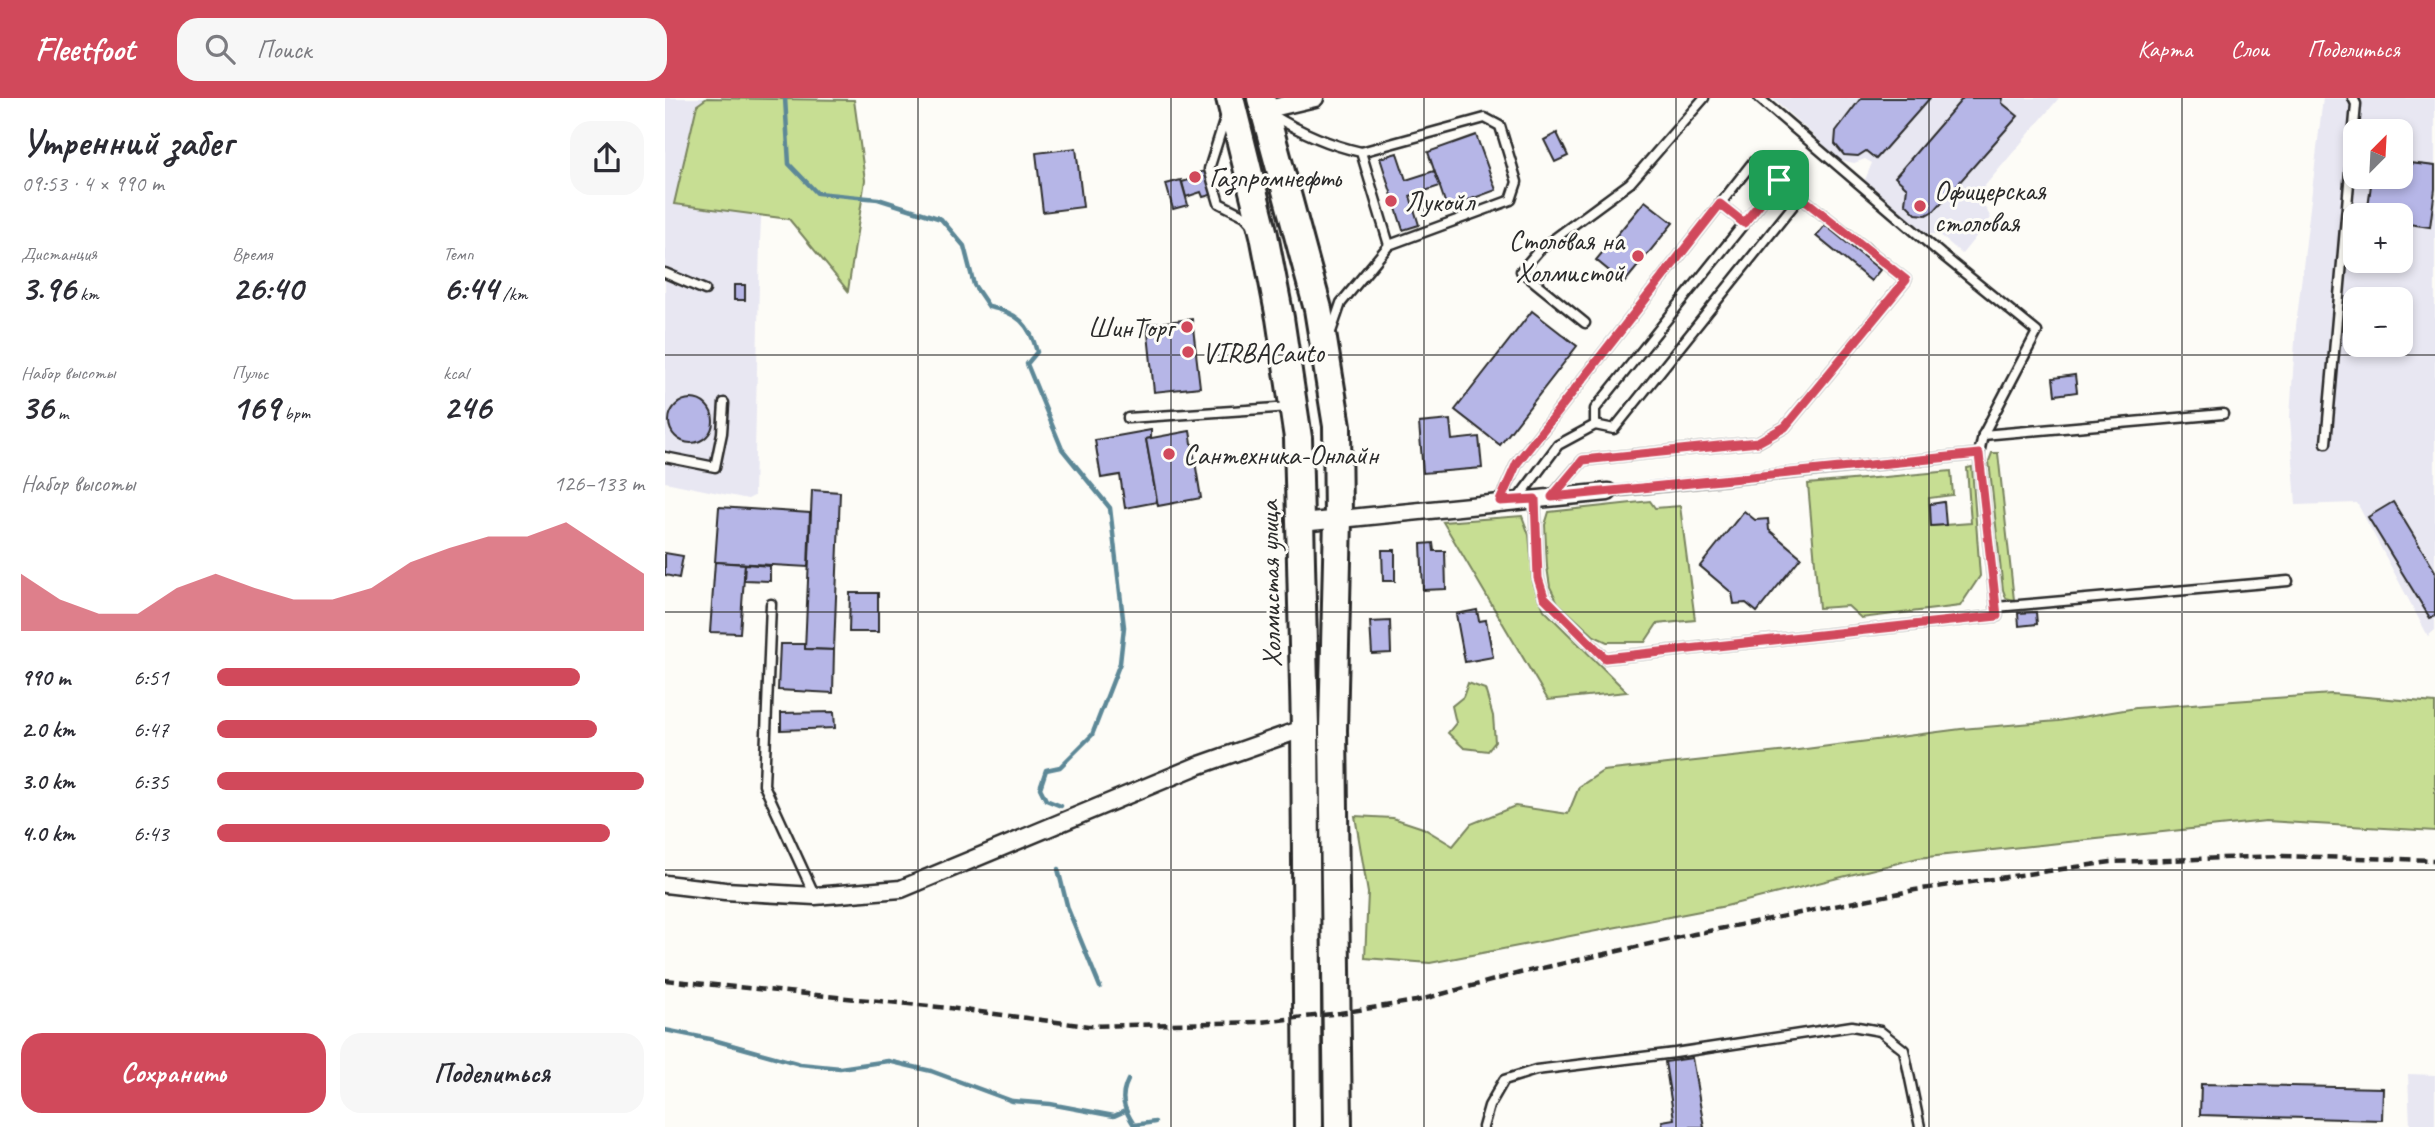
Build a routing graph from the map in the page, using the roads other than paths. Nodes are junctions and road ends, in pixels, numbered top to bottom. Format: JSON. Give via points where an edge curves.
{"nodes":[{"id":1,"x":1315,"y":98,"type":"edge"},
{"id":2,"x":1704,"y":98,"type":"edge"},
{"id":3,"x":1759,"y":98,"type":"edge"},
{"id":4,"x":2353,"y":98,"type":"edge"},
{"id":5,"x":1230,"y":99,"type":"edge"},
{"id":6,"x":1263,"y":104,"type":"edge"},
{"id":7,"x":1361,"y":152,"type":"junction"},
{"id":8,"x":1753,"y":162,"type":"dead end"},
{"id":9,"x":1800,"y":197,"type":"junction"},
{"id":10,"x":1720,"y":204,"type":"junction"},
{"id":11,"x":1744,"y":223,"type":"junction"},
{"id":12,"x":1264,"y":235,"type":"junction"},
{"id":13,"x":1389,"y":245,"type":"junction"},
{"id":14,"x":665,"y":273,"type":"edge"},
{"id":15,"x":705,"y":289,"type":"dead end"},
{"id":16,"x":1585,"y":323,"type":"dead end"},
{"id":17,"x":1325,"y":348,"type":"junction"},
{"id":18,"x":724,"y":403,"type":"dead end"},
{"id":19,"x":1294,"y":407,"type":"junction"},
{"id":20,"x":2223,"y":414,"type":"dead end"},
{"id":21,"x":1129,"y":418,"type":"dead end"},
{"id":22,"x":1595,"y":425,"type":"junction"},
{"id":23,"x":1983,"y":435,"type":"junction"},
{"id":24,"x":2326,"y":443,"type":"dead end"},
{"id":25,"x":1979,"y":454,"type":"junction"},
{"id":26,"x":665,"y":457,"type":"edge"},
{"id":27,"x":1608,"y":492,"type":"joint"},
{"id":28,"x":1543,"y":498,"type":"junction"},
{"id":29,"x":1509,"y":500,"type":"junction"},
{"id":30,"x":1338,"y":518,"type":"junction"},
{"id":31,"x":1301,"y":523,"type":"junction"},
{"id":32,"x":2288,"y":581,"type":"dead end"},
{"id":33,"x":771,"y":604,"type":"dead end"},
{"id":34,"x":1996,"y":607,"type":"junction"},
{"id":35,"x":1305,"y":728,"type":"junction"},
{"id":36,"x":665,"y":884,"type":"edge"},
{"id":37,"x":815,"y":896,"type":"junction"},
{"id":38,"x":1308,"y":1127,"type":"edge"},
{"id":39,"x":1339,"y":1127,"type":"edge"},
{"id":40,"x":1483,"y":1127,"type":"edge"},
{"id":41,"x":1920,"y":1127,"type":"edge"}],
"edges":[{"from":1,"to":6,"type":"street"},
{"from":2,"to":16,"type":"lane","via":[[1630,183],[1539,250],[1521,271]]},
{"from":3,"to":23,"type":"lane","via":[[2037,332]]},
{"from":4,"to":24,"type":"lane"},
{"from":5,"to":12,"type":"highway","name":"Холмистая улица"},
{"from":5,"to":12,"type":"lane","via":[[1209,169],[1219,203],[1245,216]]},
{"from":6,"to":7,"type":"lane","via":[[1290,126],[1336,147]]},
{"from":6,"to":17,"type":"highway"},
{"from":7,"to":13,"type":"lane"},
{"from":7,"to":13,"type":"lane","via":[[1485,118],[1500,126],[1517,182],[1511,200]]},
{"from":8,"to":10,"type":"lane"},
{"from":9,"to":11,"type":"lane","via":[[1779,180]]},
{"from":9,"to":22,"type":"lane","via":[[1614,429]]},
{"from":9,"to":28,"type":"lane","via":[[1906,280],[1785,427],[1758,442],[1583,460]]},
{"from":10,"to":11,"type":"lane"},
{"from":10,"to":29,"type":"lane","via":[[1517,463]]},
{"from":11,"to":22,"type":"lane","via":[[1595,408]]},
{"from":12,"to":19,"type":"highway","name":"Холмистая улица"},
{"from":13,"to":17,"type":"lane","via":[[1341,303]]},
{"from":14,"to":15,"type":"lane"},
{"from":17,"to":30,"type":"highway","via":[[1337,426]]},
{"from":18,"to":26,"type":"lane","via":[[715,467]]},
{"from":19,"to":21,"type":"lane"},
{"from":19,"to":31,"type":"highway","name":"Холмистая улица"},
{"from":20,"to":23,"type":"lane"},
{"from":22,"to":29,"type":"lane","via":[[1558,444]]},
{"from":23,"to":25,"type":"lane"},
{"from":25,"to":27,"type":"lane"},
{"from":25,"to":34,"type":"lane"},
{"from":27,"to":28,"type":"street"},
{"from":28,"to":29,"type":"street"},
{"from":28,"to":34,"type":"lane","via":[[1538,578],[1544,597],[1605,658],[1997,616]]},
{"from":29,"to":30,"type":"street"},
{"from":30,"to":31,"type":"street"},
{"from":30,"to":39,"type":"highway","via":[[1333,730]]},
{"from":31,"to":35,"type":"highway","name":"Холмистая улица"},
{"from":32,"to":34,"type":"lane"},
{"from":33,"to":37,"type":"lane","via":[[764,785]]},
{"from":35,"to":37,"type":"street","via":[[1197,766],[901,889]]},
{"from":35,"to":38,"type":"highway","name":"Холмистая улица"},
{"from":36,"to":37,"type":"street"},
{"from":40,"to":41,"type":"lane","via":[[1504,1080],[1536,1070],[1852,1026],[1880,1031],[1904,1050]]}]}
